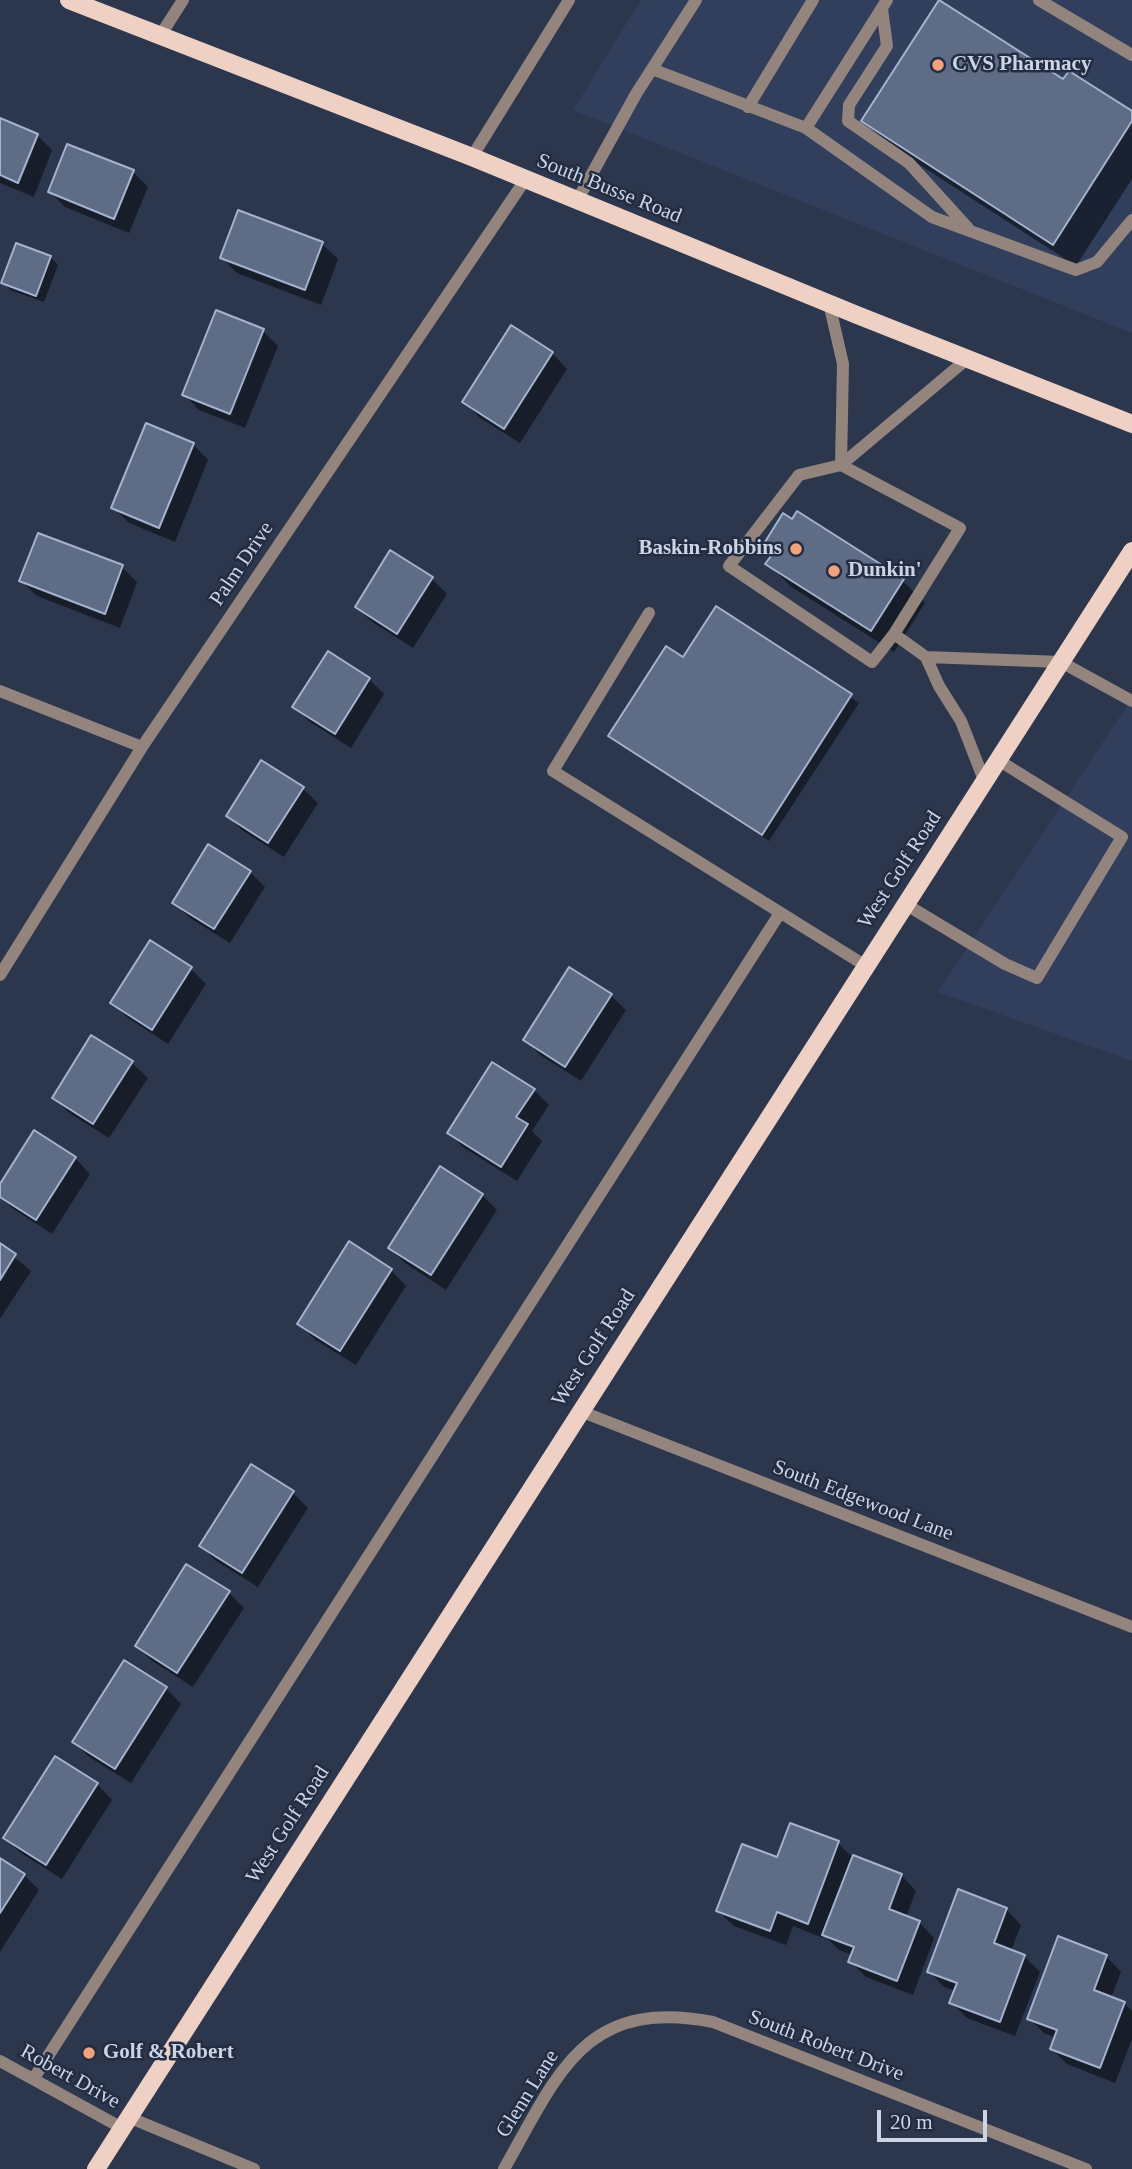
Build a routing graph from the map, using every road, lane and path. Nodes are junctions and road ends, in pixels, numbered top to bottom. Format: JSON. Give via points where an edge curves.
{"nodes":[{"id":1,"x":69,"y":0,"type":"edge"},
{"id":2,"x":183,"y":0,"type":"edge"},
{"id":3,"x":569,"y":0,"type":"edge"},
{"id":4,"x":696,"y":0,"type":"edge"},
{"id":5,"x":813,"y":0,"type":"edge"},
{"id":6,"x":1040,"y":0,"type":"edge"},
{"id":7,"x":885,"y":4,"type":"edge"},
{"id":8,"x":160,"y":36,"type":"junction"},
{"id":9,"x":1132,"y":55,"type":"edge"},
{"id":10,"x":652,"y":69,"type":"junction"},
{"id":11,"x":748,"y":107,"type":"junction"},
{"id":12,"x":806,"y":128,"type":"junction"},
{"id":13,"x":472,"y":156,"type":"junction"},
{"id":14,"x":525,"y":180,"type":"junction"},
{"id":15,"x":578,"y":199,"type":"junction"},
{"id":16,"x":1132,"y":220,"type":"edge"},
{"id":17,"x":970,"y":231,"type":"junction"},
{"id":18,"x":829,"y":303,"type":"junction"},
{"id":19,"x":967,"y":359,"type":"junction"},
{"id":20,"x":1132,"y":424,"type":"edge"},
{"id":21,"x":841,"y":465,"type":"junction"},
{"id":22,"x":1132,"y":551,"type":"edge"},
{"id":23,"x":649,"y":613,"type":"dead end"},
{"id":24,"x":894,"y":634,"type":"junction"},
{"id":25,"x":926,"y":657,"type":"junction"},
{"id":26,"x":1061,"y":662,"type":"junction"},
{"id":27,"x":0,"y":691,"type":"edge"},
{"id":28,"x":1132,"y":701,"type":"edge"},
{"id":29,"x":142,"y":747,"type":"junction"},
{"id":30,"x":998,"y":760,"type":"junction"},
{"id":31,"x":985,"y":780,"type":"junction"},
{"id":32,"x":905,"y":904,"type":"junction"},
{"id":33,"x":780,"y":913,"type":"junction"},
{"id":34,"x":866,"y":966,"type":"junction"},
{"id":35,"x":0,"y":975,"type":"edge"},
{"id":36,"x":580,"y":1411,"type":"junction"},
{"id":37,"x":1132,"y":1627,"type":"edge"},
{"id":38,"x":625,"y":2022,"type":"joint"},
{"id":39,"x":0,"y":2061,"type":"edge"},
{"id":40,"x":34,"y":2078,"type":"junction"},
{"id":41,"x":125,"y":2122,"type":"junction"},
{"id":42,"x":1052,"y":2155,"type":"junction"},
{"id":43,"x":96,"y":2169,"type":"edge"},
{"id":44,"x":254,"y":2169,"type":"edge"},
{"id":45,"x":503,"y":2169,"type":"edge"},
{"id":46,"x":1047,"y":2169,"type":"edge"},
{"id":47,"x":1086,"y":2169,"type":"edge"}],
"edges":[{"from":1,"to":8,"type":"main road","name":"South Busse Road"},
{"from":2,"to":8,"type":"street"},
{"from":3,"to":13,"type":"street"},
{"from":4,"to":10,"type":"street"},
{"from":5,"to":11,"type":"street"},
{"from":6,"to":9,"type":"street"},
{"from":7,"to":12,"type":"street"},
{"from":7,"to":17,"type":"street","via":[[887,46],[849,105],[848,121],[909,163]]},
{"from":8,"to":13,"type":"main road","name":"South Busse Road"},
{"from":10,"to":11,"type":"street"},
{"from":10,"to":15,"type":"street"},
{"from":11,"to":12,"type":"street"},
{"from":12,"to":17,"type":"street","via":[[932,217]]},
{"from":13,"to":14,"type":"main road","name":"South Busse Road"},
{"from":14,"to":15,"type":"main road","name":"South Busse Road"},
{"from":14,"to":29,"type":"street","name":"Palm Drive"},
{"from":15,"to":18,"type":"main road","name":"South Busse Road"},
{"from":16,"to":17,"type":"street","via":[[1097,262],[1076,270]]},
{"from":18,"to":19,"type":"main road","name":"South Busse Road"},
{"from":18,"to":21,"type":"street","via":[[843,364]]},
{"from":19,"to":20,"type":"main road","name":"South Busse Road"},
{"from":19,"to":21,"type":"street"},
{"from":21,"to":24,"type":"street","via":[[960,528]]},
{"from":21,"to":24,"type":"street","via":[[799,475],[729,566],[872,662]]},
{"from":22,"to":26,"type":"main road","name":"West Golf Road"},
{"from":23,"to":33,"type":"street","via":[[553,771]]},
{"from":24,"to":25,"type":"street"},
{"from":25,"to":26,"type":"street"},
{"from":25,"to":31,"type":"street","via":[[961,721]]},
{"from":26,"to":28,"type":"street"},
{"from":26,"to":30,"type":"main road","name":"West Golf Road"},
{"from":27,"to":29,"type":"street"},
{"from":29,"to":35,"type":"street","name":"Palm Drive"},
{"from":30,"to":31,"type":"main road","name":"West Golf Road"},
{"from":30,"to":32,"type":"street","via":[[1122,837],[1037,978],[1004,964]]},
{"from":31,"to":32,"type":"main road","name":"West Golf Road"},
{"from":32,"to":34,"type":"main road","name":"West Golf Road"},
{"from":33,"to":34,"type":"street"},
{"from":33,"to":40,"type":"street"},
{"from":34,"to":36,"type":"main road","name":"West Golf Road"},
{"from":36,"to":37,"type":"street","name":"South Edgewood Lane"},
{"from":36,"to":41,"type":"main road","name":"West Golf Road"},
{"from":38,"to":42,"type":"street","name":"South Robert Drive","via":[[661,2016],[713,2022]]},
{"from":38,"to":45,"type":"street","name":"Glenn Lane","via":[[591,2040],[557,2075]]},
{"from":39,"to":40,"type":"street","name":"Robert Drive"},
{"from":40,"to":41,"type":"street","name":"Robert Drive"},
{"from":41,"to":43,"type":"main road","name":"West Golf Road"},
{"from":41,"to":44,"type":"street","name":"Robert Drive"},
{"from":42,"to":46,"type":"street"},
{"from":42,"to":47,"type":"street","name":"South Robert Drive"}]}
